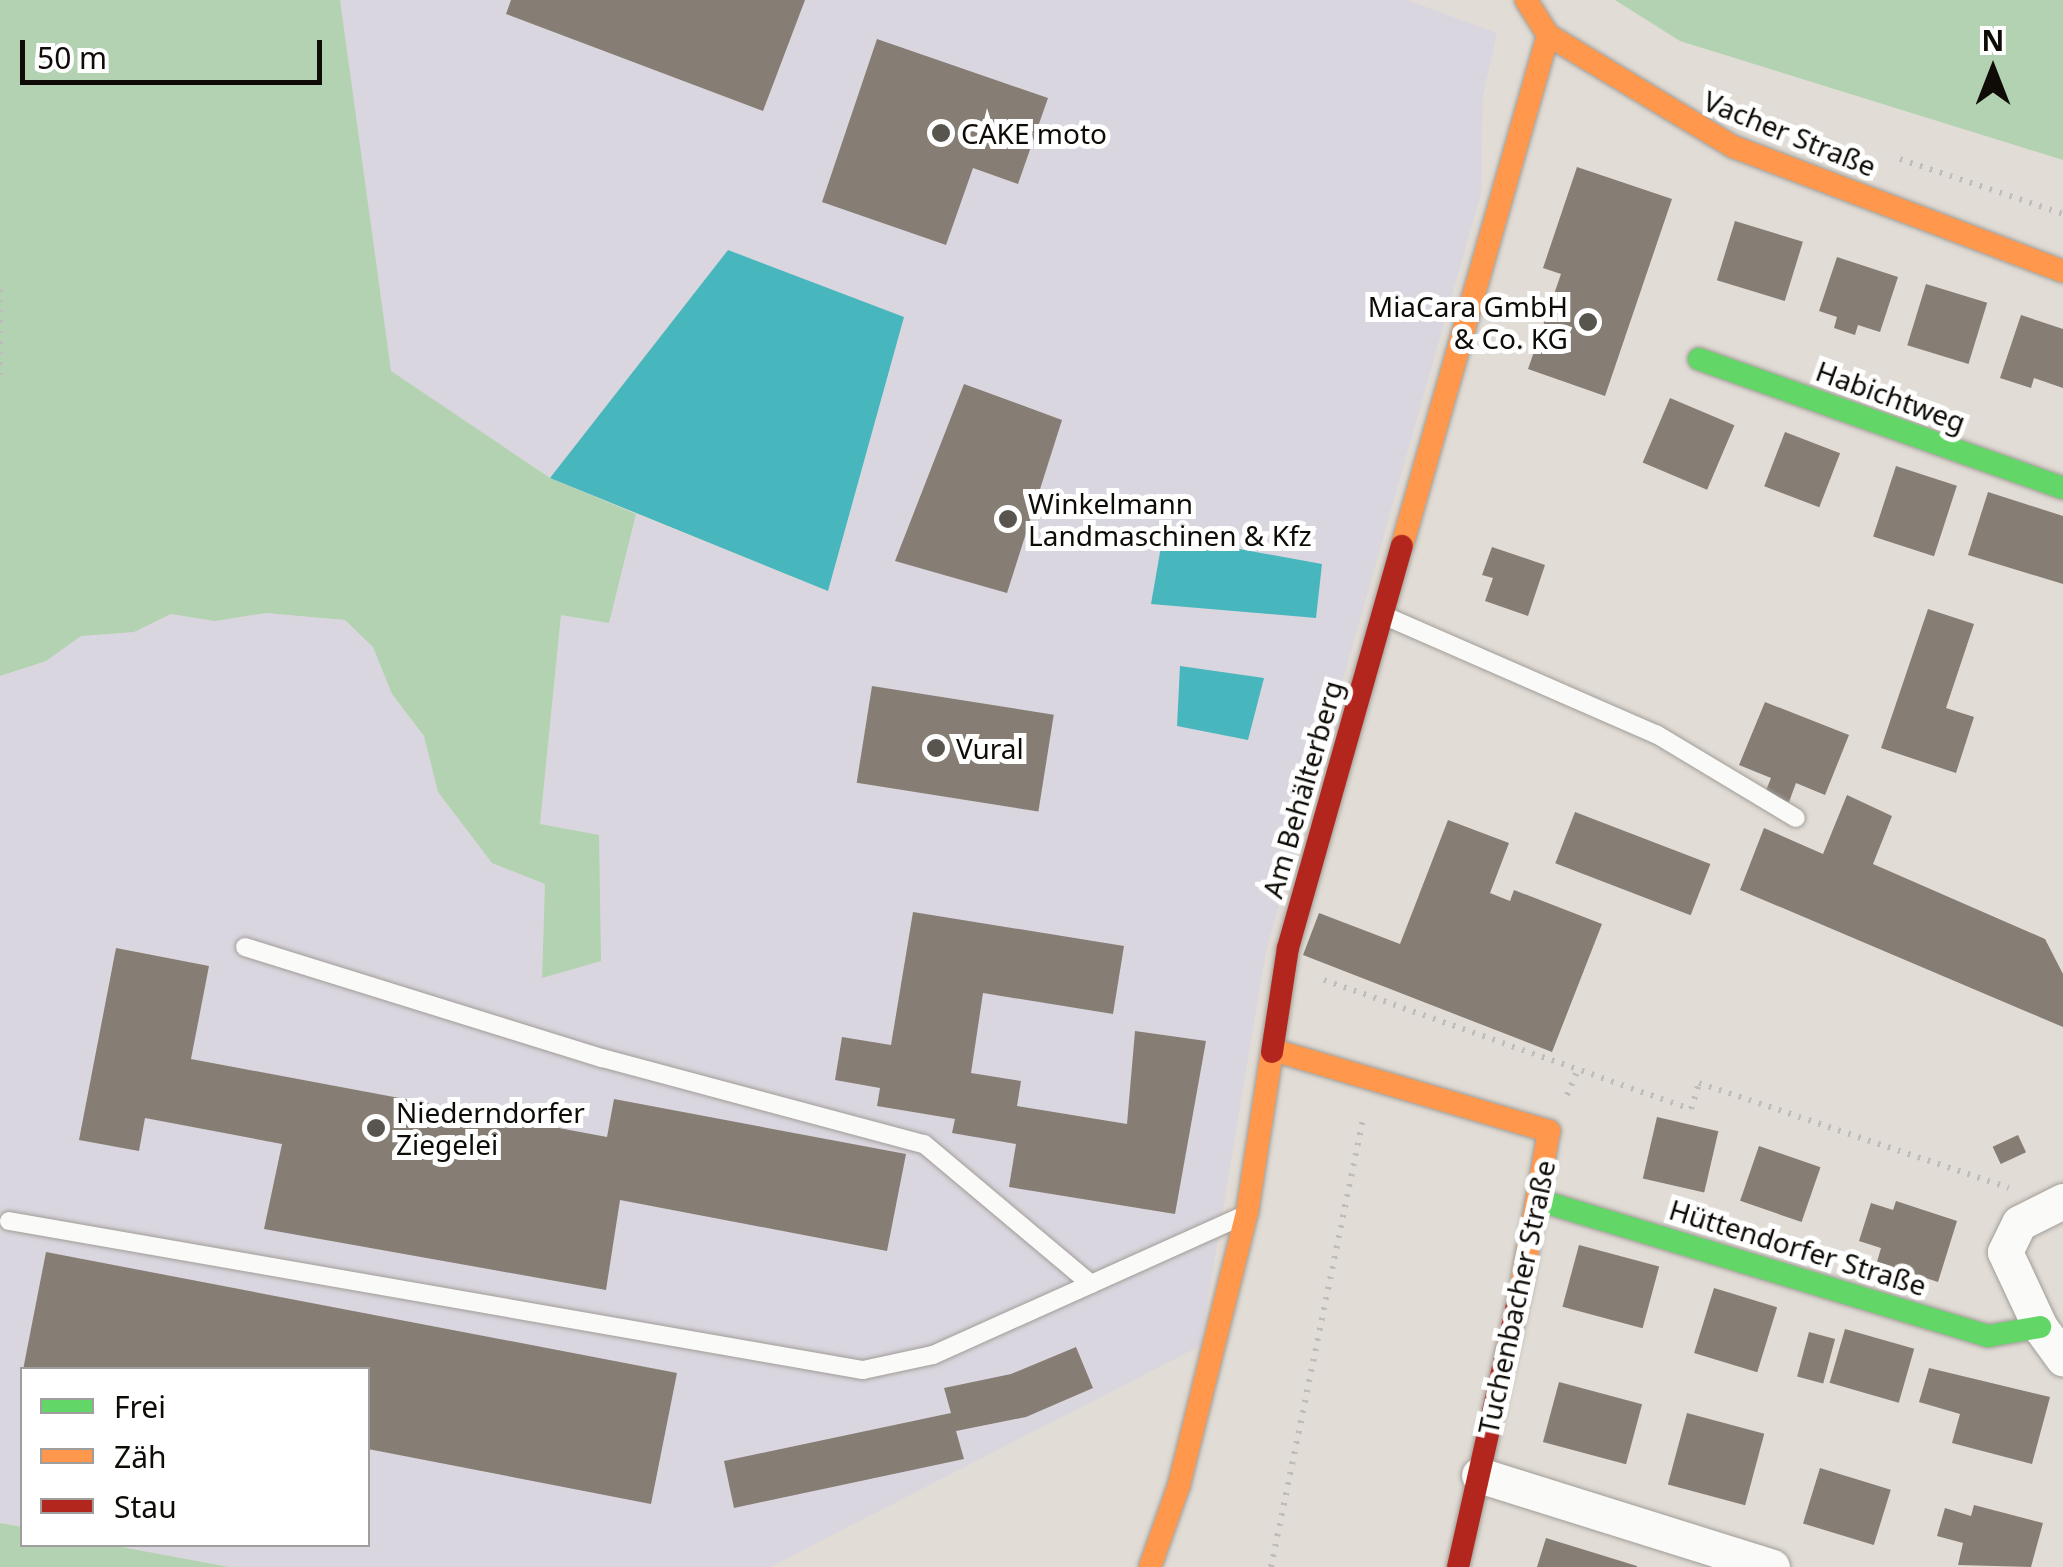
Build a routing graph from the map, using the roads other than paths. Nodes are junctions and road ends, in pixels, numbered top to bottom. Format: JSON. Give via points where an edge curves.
{"nodes":[{"id":1,"x":1526,"y":0,"type":"edge"},
{"id":2,"x":1548,"y":36,"type":"junction"},
{"id":3,"x":2063,"y":271,"type":"edge"},
{"id":4,"x":1700,"y":360,"type":"dead end"},
{"id":5,"x":2063,"y":488,"type":"edge"},
{"id":6,"x":1382,"y":615,"type":"junction"},
{"id":7,"x":1796,"y":818,"type":"dead end"},
{"id":8,"x":245,"y":947,"type":"dead end"},
{"id":9,"x":1273,"y":1050,"type":"junction"},
{"id":10,"x":1541,"y":1200,"type":"junction"},
{"id":11,"x":2063,"y":1201,"type":"edge"},
{"id":12,"x":1248,"y":1213,"type":"junction"},
{"id":13,"x":9,"y":1221,"type":"dead end"},
{"id":14,"x":1091,"y":1284,"type":"junction"},
{"id":15,"x":2040,"y":1327,"type":"junction"},
{"id":16,"x":2063,"y":1358,"type":"edge"},
{"id":17,"x":1479,"y":1475,"type":"junction"},
{"id":18,"x":1150,"y":1567,"type":"edge"},
{"id":19,"x":1458,"y":1567,"type":"edge"},
{"id":20,"x":1772,"y":1567,"type":"edge"}],
"edges":[{"from":1,"to":2,"type":"street","name":"Vacher Straße"},
{"from":2,"to":3,"type":"street","name":"Vacher Straße","via":[[1734,148]]},
{"from":2,"to":6,"type":"street","name":"Am Behälterberg"},
{"from":4,"to":5,"type":"street","name":"Habichtweg"},
{"from":6,"to":7,"type":"lane","via":[[1656,734]]},
{"from":6,"to":9,"type":"street","name":"Am Behälterberg","via":[[1286,966]]},
{"from":8,"to":14,"type":"lane","via":[[602,1058],[924,1144]]},
{"from":9,"to":10,"type":"street","name":"Tuchenbacher Straße","via":[[1549,1132]]},
{"from":9,"to":12,"type":"street","name":"Am Behälterberg"},
{"from":10,"to":15,"type":"street","name":"Hüttendorfer Straße","via":[[1988,1336]]},
{"from":10,"to":17,"type":"street","name":"Tuchenbacher Straße"},
{"from":11,"to":15,"type":"street","via":[[2028,1219],[2005,1252]]},
{"from":12,"to":14,"type":"lane"},
{"from":12,"to":18,"type":"street","name":"Am Behälterberg","via":[[1179,1485]]},
{"from":13,"to":14,"type":"lane","via":[[862,1370],[933,1356]]},
{"from":15,"to":16,"type":"street"},
{"from":17,"to":19,"type":"street","name":"Tuchenbacher Straße"},
{"from":17,"to":20,"type":"street"}]}
